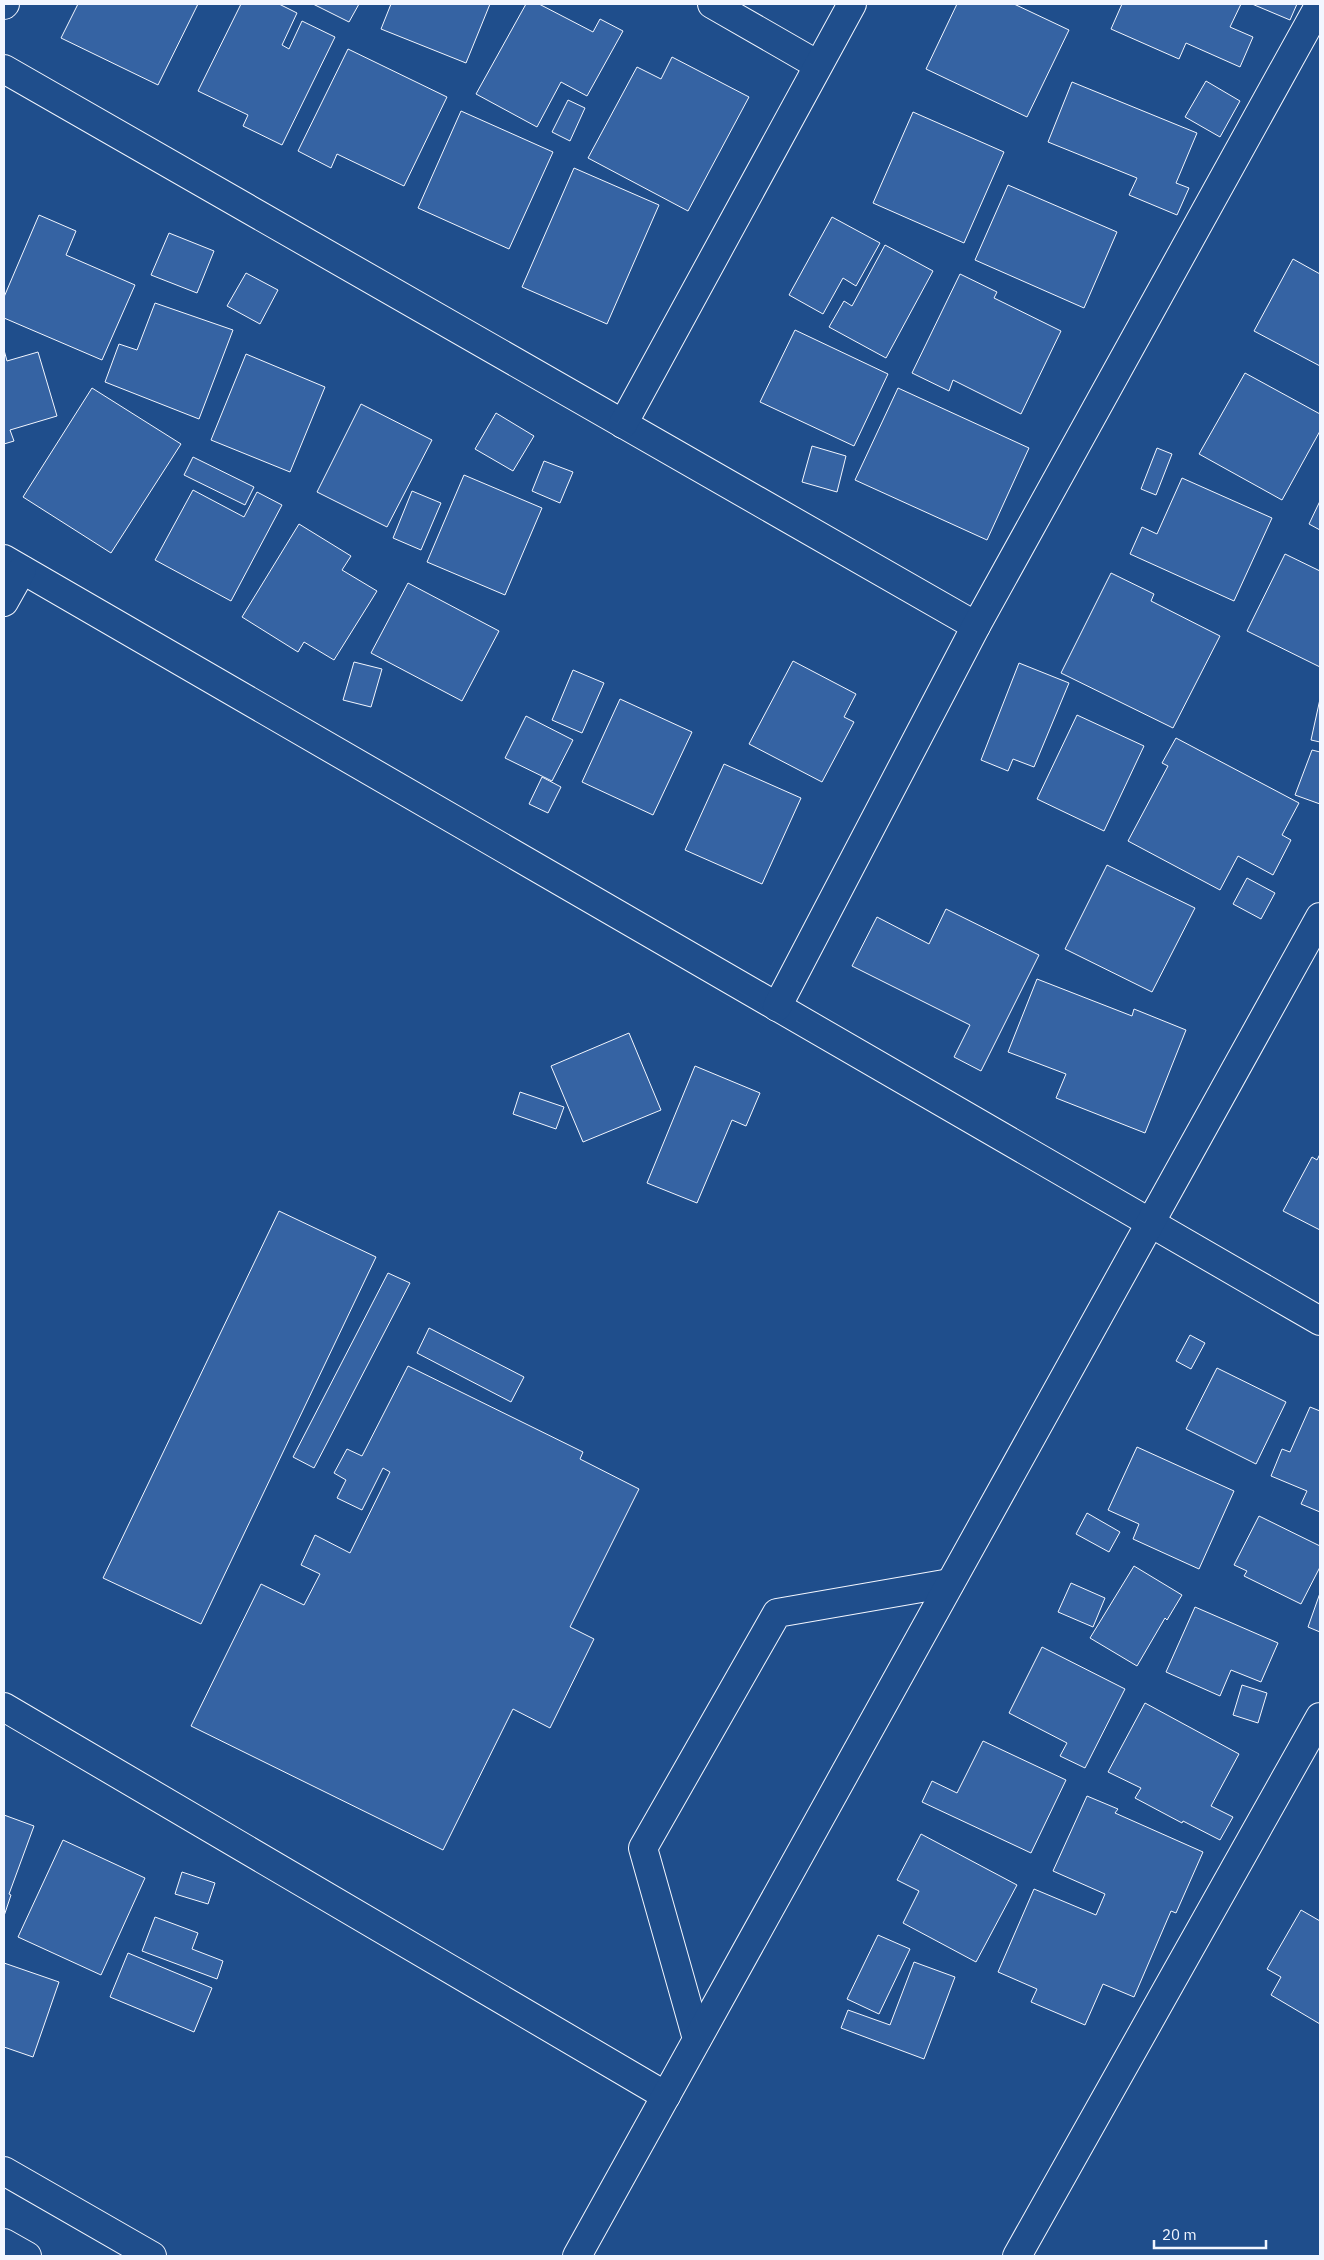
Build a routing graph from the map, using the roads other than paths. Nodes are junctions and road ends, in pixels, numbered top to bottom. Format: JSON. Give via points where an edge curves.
{"nodes":[{"id":1,"x":712,"y":4,"type":"edge"},
{"id":2,"x":852,"y":4,"type":"edge"},
{"id":3,"x":1320,"y":4,"type":"edge"},
{"id":4,"x":818,"y":65,"type":"junction"},
{"id":5,"x":4,"y":69,"type":"edge"},
{"id":6,"x":622,"y":424,"type":"junction"},
{"id":7,"x":13,"y":564,"type":"edge"},
{"id":8,"x":4,"y":602,"type":"edge"},
{"id":9,"x":976,"y":626,"type":"junction"},
{"id":10,"x":1320,"y":917,"type":"edge"},
{"id":11,"x":777,"y":1007,"type":"junction"},
{"id":12,"x":1150,"y":1222,"type":"junction"},
{"id":13,"x":1320,"y":1321,"type":"edge"},
{"id":14,"x":950,"y":1583,"type":"junction"},
{"id":15,"x":4,"y":1706,"type":"edge"},
{"id":16,"x":1320,"y":1718,"type":"edge"},
{"id":17,"x":697,"y":2039,"type":"junction"},
{"id":18,"x":666,"y":2096,"type":"junction"},
{"id":19,"x":4,"y":2171,"type":"edge"},
{"id":20,"x":4,"y":2243,"type":"edge"},
{"id":21,"x":27,"y":2256,"type":"edge"},
{"id":22,"x":152,"y":2256,"type":"edge"},
{"id":23,"x":577,"y":2256,"type":"edge"},
{"id":24,"x":1017,"y":2256,"type":"edge"}],
"edges":[{"from":1,"to":4,"type":"street"},
{"from":2,"to":4,"type":"street"},
{"from":3,"to":9,"type":"street"},
{"from":4,"to":6,"type":"street"},
{"from":5,"to":6,"type":"street"},
{"from":6,"to":9,"type":"street"},
{"from":7,"to":8,"type":"street"},
{"from":7,"to":11,"type":"street"},
{"from":9,"to":11,"type":"street"},
{"from":10,"to":12,"type":"street"},
{"from":11,"to":12,"type":"street"},
{"from":12,"to":13,"type":"street"},
{"from":12,"to":14,"type":"street"},
{"from":14,"to":17,"type":"street"},
{"from":14,"to":17,"type":"street","via":[[777,1613],[643,1848]]},
{"from":15,"to":18,"type":"street"},
{"from":16,"to":24,"type":"street"},
{"from":17,"to":18,"type":"street"},
{"from":18,"to":23,"type":"street"},
{"from":19,"to":22,"type":"street"},
{"from":20,"to":21,"type":"street"}]}
